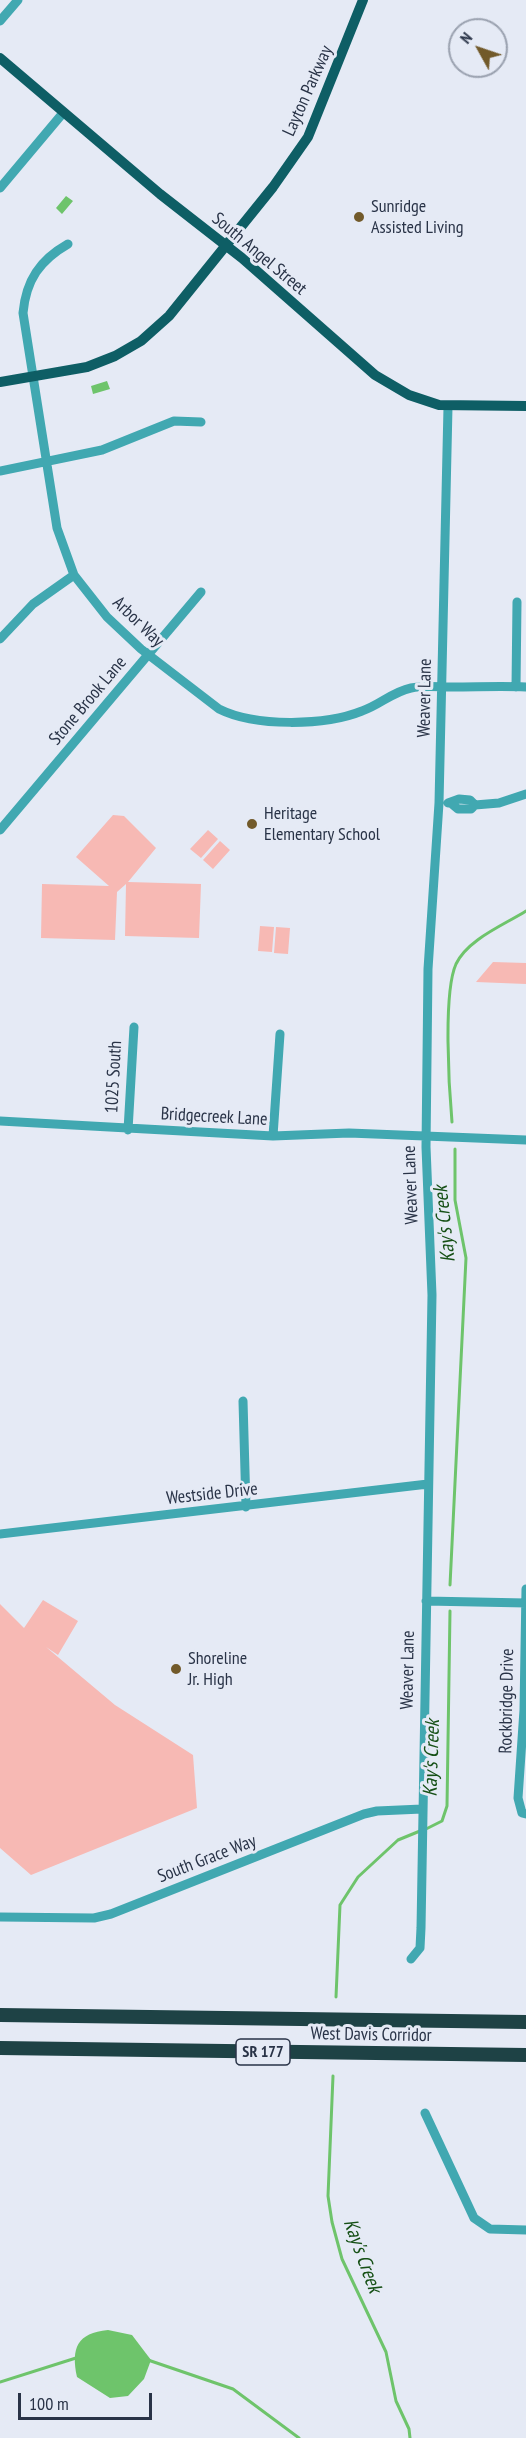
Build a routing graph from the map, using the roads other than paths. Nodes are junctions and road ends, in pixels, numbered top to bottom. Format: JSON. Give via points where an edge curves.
{"nodes":[{"id":1,"x":18,"y":0,"type":"edge"},
{"id":2,"x":363,"y":0,"type":"edge"},
{"id":3,"x":0,"y":21,"type":"edge"},
{"id":4,"x":0,"y":58,"type":"edge"},
{"id":5,"x":63,"y":113,"type":"junction"},
{"id":6,"x":0,"y":188,"type":"edge"},
{"id":7,"x":69,"y":244,"type":"dead end"},
{"id":8,"x":226,"y":246,"type":"junction"},
{"id":9,"x":32,"y":377,"type":"junction"},
{"id":10,"x":0,"y":382,"type":"edge"},
{"id":11,"x":448,"y":406,"type":"junction"},
{"id":12,"x":526,"y":406,"type":"edge"},
{"id":13,"x":201,"y":422,"type":"dead end"},
{"id":14,"x":46,"y":461,"type":"junction"},
{"id":15,"x":0,"y":471,"type":"edge"},
{"id":16,"x":74,"y":575,"type":"junction"},
{"id":17,"x":201,"y":592,"type":"dead end"},
{"id":18,"x":517,"y":602,"type":"dead end"},
{"id":19,"x":0,"y":639,"type":"edge"},
{"id":20,"x":147,"y":656,"type":"junction"},
{"id":21,"x":442,"y":687,"type":"junction"},
{"id":22,"x":521,"y":687,"type":"edge"},
{"id":23,"x":526,"y":794,"type":"edge"},
{"id":24,"x":439,"y":803,"type":"junction"},
{"id":25,"x":0,"y":830,"type":"edge"},
{"id":26,"x":134,"y":1027,"type":"dead end"},
{"id":27,"x":280,"y":1034,"type":"dead end"},
{"id":28,"x":0,"y":1121,"type":"edge"},
{"id":29,"x":128,"y":1130,"type":"junction"},
{"id":30,"x":273,"y":1136,"type":"junction"},
{"id":31,"x":426,"y":1137,"type":"junction"},
{"id":32,"x":526,"y":1140,"type":"edge"},
{"id":33,"x":243,"y":1401,"type":"dead end"},
{"id":34,"x":428,"y":1484,"type":"junction"},
{"id":35,"x":246,"y":1506,"type":"junction"},
{"id":36,"x":0,"y":1534,"type":"edge"},
{"id":37,"x":526,"y":1589,"type":"edge"},
{"id":38,"x":426,"y":1601,"type":"junction"},
{"id":39,"x":526,"y":1603,"type":"edge"},
{"id":40,"x":525,"y":1710,"type":"edge"},
{"id":41,"x":422,"y":1814,"type":"junction"},
{"id":42,"x":524,"y":1814,"type":"edge"},
{"id":43,"x":0,"y":1917,"type":"edge"},
{"id":44,"x":411,"y":1959,"type":"dead end"},
{"id":45,"x":0,"y":2015,"type":"edge"},
{"id":46,"x":526,"y":2022,"type":"edge"},
{"id":47,"x":0,"y":2048,"type":"edge"},
{"id":48,"x":526,"y":2055,"type":"edge"},
{"id":49,"x":424,"y":2114,"type":"dead end"},
{"id":50,"x":526,"y":2230,"type":"edge"}],
"edges":[{"from":1,"to":3,"type":"street"},
{"from":2,"to":8,"type":"main road","name":"Layton Parkway","via":[[308,137]]},
{"from":4,"to":5,"type":"main road","name":"South Angel Street"},
{"from":5,"to":6,"type":"street"},
{"from":5,"to":8,"type":"main road","name":"South Angel Street"},
{"from":7,"to":9,"type":"street","name":"Arbor Way","via":[[51,253],[36,269],[25,291],[23,313]]},
{"from":8,"to":9,"type":"main road","name":"Layton Parkway","via":[[169,316],[141,341],[87,367]]},
{"from":8,"to":11,"type":"main road","name":"South Angel Street","via":[[375,375],[409,395]]},
{"from":9,"to":10,"type":"main road","name":"Layton Parkway"},
{"from":9,"to":14,"type":"street","name":"Arbor Way"},
{"from":11,"to":12,"type":"main road","name":"South Angel Street"},
{"from":11,"to":21,"type":"street","name":"Weaver Lane"},
{"from":13,"to":14,"type":"street","via":[[167,422],[102,450]]},
{"from":14,"to":15,"type":"street"},
{"from":14,"to":16,"type":"street","name":"Arbor Way","via":[[57,528]]},
{"from":16,"to":19,"type":"street","via":[[33,604]]},
{"from":16,"to":20,"type":"street","name":"Arbor Way"},
{"from":17,"to":20,"type":"street","name":"Stone Brook Lane"},
{"from":18,"to":22,"type":"street"},
{"from":20,"to":21,"type":"street","name":"Arbor Way","via":[[219,709],[232,716],[254,719],[322,722],[366,710],[396,691]]},
{"from":20,"to":25,"type":"street","name":"Stone Brook Lane"},
{"from":21,"to":22,"type":"street","name":"Arbor Way"},
{"from":21,"to":24,"type":"street","name":"Weaver Lane"},
{"from":23,"to":24,"type":"street","via":[[475,805],[459,799],[452,804]]},
{"from":24,"to":31,"type":"street","name":"Weaver Lane","via":[[429,962]]},
{"from":26,"to":29,"type":"street","name":"1025 South"},
{"from":27,"to":30,"type":"street"},
{"from":28,"to":29,"type":"street","name":"Bridgecreek Lane"},
{"from":29,"to":30,"type":"street","name":"Bridgecreek Lane"},
{"from":30,"to":31,"type":"street","name":"Bridgecreek Lane","via":[[349,1133]]},
{"from":31,"to":32,"type":"street","name":"Bridgecreek Lane"},
{"from":31,"to":34,"type":"street","name":"Weaver Lane","via":[[432,1294]]},
{"from":33,"to":35,"type":"street"},
{"from":34,"to":35,"type":"street","name":"Westside Drive"},
{"from":34,"to":38,"type":"street","name":"Weaver Lane"},
{"from":35,"to":36,"type":"street","name":"Westside Drive"},
{"from":37,"to":39,"type":"street","name":"Rockbridge Drive"},
{"from":38,"to":39,"type":"street"},
{"from":38,"to":41,"type":"street","name":"Weaver Lane"},
{"from":39,"to":40,"type":"street","name":"Rockbridge Drive"},
{"from":40,"to":42,"type":"street","name":"Rockbridge Drive","via":[[518,1798]]},
{"from":41,"to":43,"type":"street","name":"South Grace Way","via":[[364,1814],[102,1916]]},
{"from":41,"to":44,"type":"street","name":"Weaver Lane","via":[[420,1948]]},
{"from":45,"to":46,"type":"highway","name":"West Davis Corridor","number":"SR 177"},
{"from":47,"to":48,"type":"highway","name":"West Davis Corridor","number":"SR 177"},
{"from":49,"to":50,"type":"street","via":[[477,2222],[495,2230]]}]}
